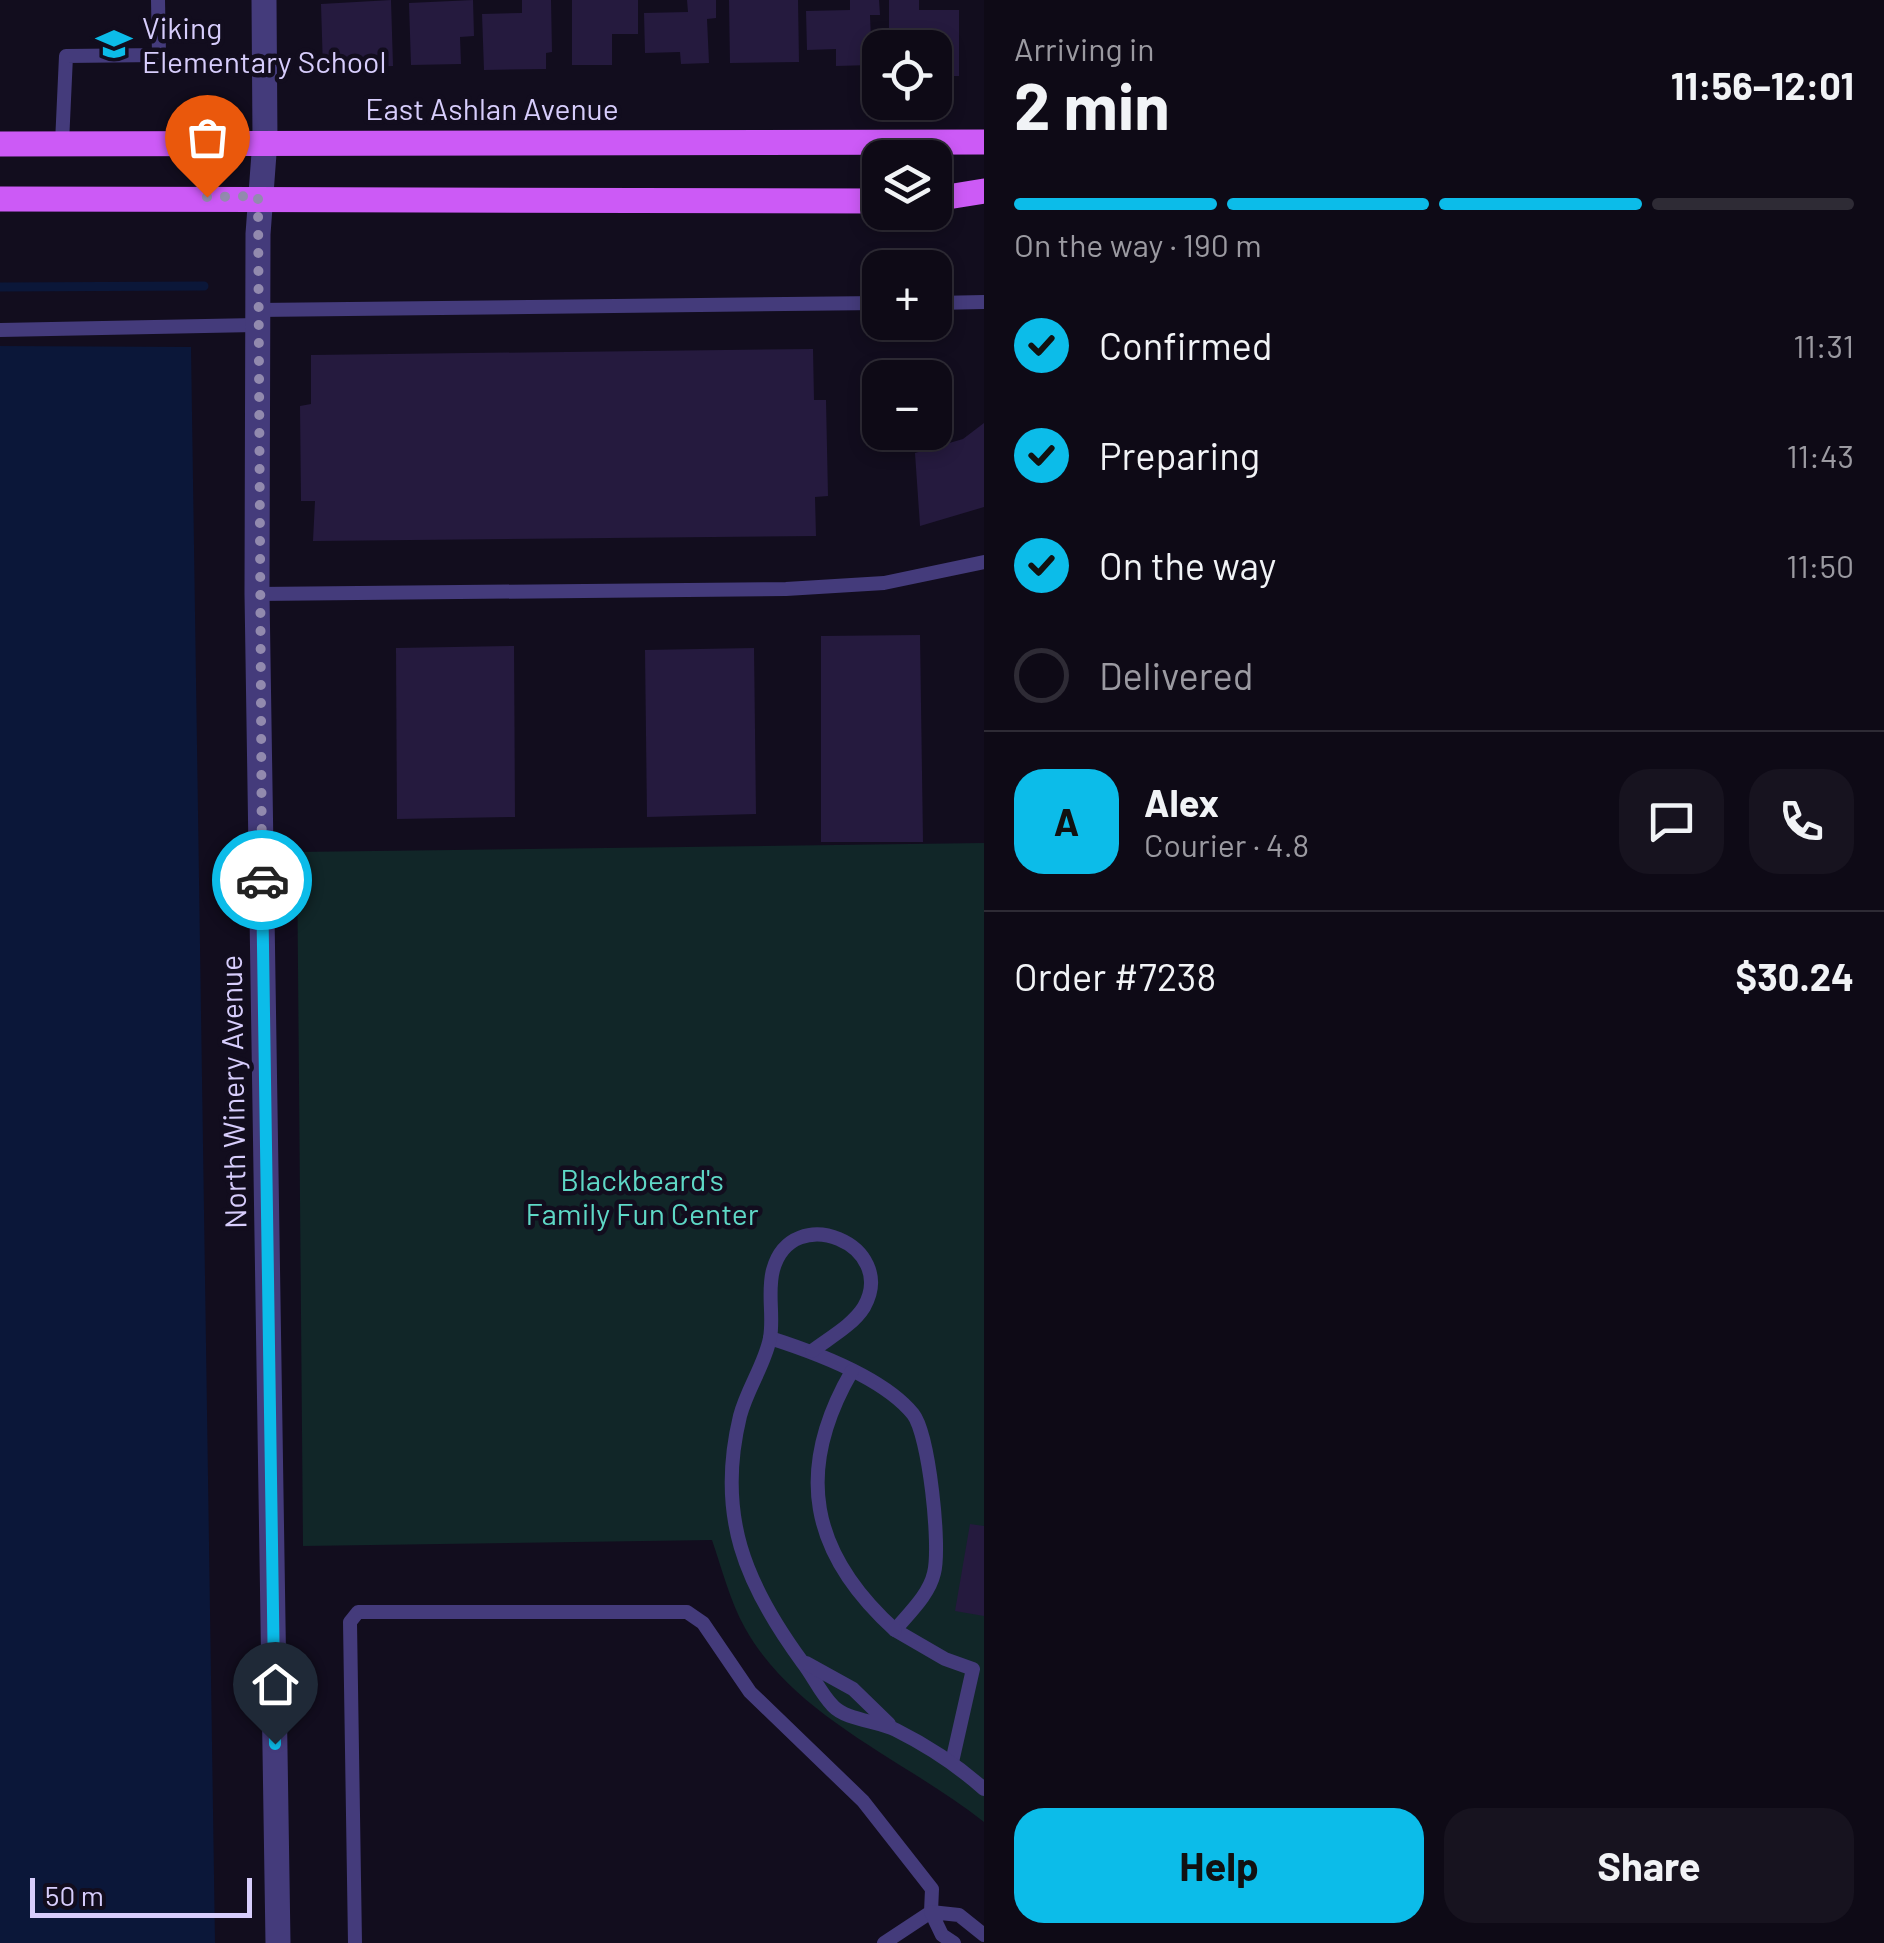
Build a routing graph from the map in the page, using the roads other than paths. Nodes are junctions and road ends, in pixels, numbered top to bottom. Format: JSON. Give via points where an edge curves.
{"nodes":[{"id":1,"x":158,"y":0,"type":"edge"},
{"id":2,"x":264,"y":0,"type":"edge"},
{"id":3,"x":266,"y":140,"type":"junction"},
{"id":4,"x":984,"y":142,"type":"edge"},
{"id":5,"x":62,"y":143,"type":"junction"},
{"id":6,"x":0,"y":144,"type":"edge"},
{"id":7,"x":984,"y":191,"type":"edge"},
{"id":8,"x":258,"y":196,"type":"junction"},
{"id":9,"x":952,"y":197,"type":"edge"},
{"id":10,"x":0,"y":198,"type":"edge"},
{"id":11,"x":862,"y":201,"type":"edge"},
{"id":12,"x":952,"y":201,"type":"edge"},
{"id":13,"x":984,"y":202,"type":"edge"},
{"id":14,"x":984,"y":302,"type":"edge"},
{"id":15,"x":862,"y":303,"type":"edge"},
{"id":16,"x":952,"y":303,"type":"edge"},
{"id":17,"x":257,"y":317,"type":"junction"},
{"id":18,"x":0,"y":330,"type":"edge"},
{"id":19,"x":984,"y":562,"type":"edge"},
{"id":20,"x":258,"y":594,"type":"junction"},
{"id":21,"x":770,"y":1338,"type":"junction"},
{"id":22,"x":812,"y":1351,"type":"junction"},
{"id":23,"x":852,"y":1371,"type":"junction"},
{"id":24,"x":895,"y":1630,"type":"junction"},
{"id":25,"x":802,"y":1661,"type":"junction"},
{"id":26,"x":893,"y":1728,"type":"junction"},
{"id":27,"x":952,"y":1762,"type":"junction"},
{"id":28,"x":984,"y":1789,"type":"edge"},
{"id":29,"x":931,"y":1912,"type":"junction"},
{"id":30,"x":984,"y":1936,"type":"edge"},
{"id":31,"x":278,"y":1943,"type":"edge"},
{"id":32,"x":355,"y":1943,"type":"edge"},
{"id":33,"x":884,"y":1943,"type":"edge"},
{"id":34,"x":954,"y":1943,"type":"edge"}],
"edges":[{"from":1,"to":5,"type":"lane","via":[[159,55],[66,56]]},
{"from":2,"to":3,"type":"street","name":"North Winery Avenue"},
{"from":3,"to":4,"type":"main road","name":"East Ashlan Avenue"},
{"from":3,"to":5,"type":"main road","name":"East Ashlan Avenue"},
{"from":3,"to":8,"type":"street","name":"North Winery Avenue"},
{"from":5,"to":6,"type":"main road","name":"East Ashlan Avenue"},
{"from":7,"to":9,"type":"main road"},
{"from":8,"to":10,"type":"main road"},
{"from":8,"to":11,"type":"main road"},
{"from":8,"to":17,"type":"street","name":"North Winery Avenue"},
{"from":12,"to":13,"type":"main road"},
{"from":14,"to":16,"type":"lane"},
{"from":15,"to":17,"type":"lane"},
{"from":17,"to":18,"type":"lane"},
{"from":17,"to":20,"type":"street","name":"North Winery Avenue"},
{"from":19,"to":20,"type":"lane","via":[[884,583],[786,590]]},
{"from":20,"to":31,"type":"street","name":"North Winery Avenue"},
{"from":21,"to":22,"type":"lane"},
{"from":21,"to":22,"type":"lane","via":[[780,1254],[805,1235],[837,1236],[863,1256],[870,1290],[854,1319]]},
{"from":21,"to":25,"type":"lane","via":[[742,1411],[732,1506],[762,1605]]},
{"from":22,"to":23,"type":"lane"},
{"from":23,"to":24,"type":"lane","via":[[822,1438],[819,1512],[842,1573]]},
{"from":23,"to":24,"type":"lane","via":[[906,1407],[922,1430],[937,1559],[926,1592]]},
{"from":24,"to":27,"type":"lane","via":[[972,1669]]},
{"from":25,"to":26,"type":"lane","via":[[853,1690]]},
{"from":25,"to":26,"type":"lane","via":[[835,1710]]},
{"from":26,"to":27,"type":"lane"},
{"from":27,"to":28,"type":"lane"},
{"from":29,"to":30,"type":"lane","via":[[959,1916]]},
{"from":29,"to":32,"type":"lane","via":[[932,1889],[862,1801],[750,1692],[703,1623],[688,1612],[358,1612],[350,1622]]},
{"from":29,"to":33,"type":"lane"},
{"from":29,"to":34,"type":"lane"}]}
